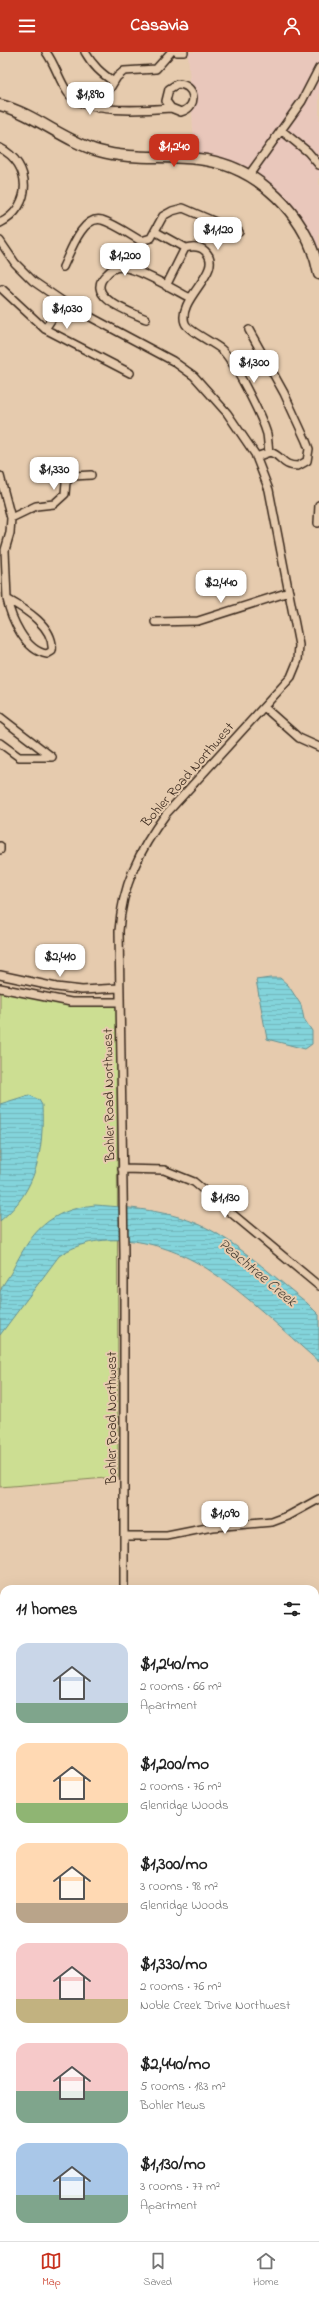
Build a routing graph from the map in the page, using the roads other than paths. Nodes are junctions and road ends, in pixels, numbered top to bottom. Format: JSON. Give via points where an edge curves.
{"nodes":[{"id":1,"x":46,"y":52,"type":"edge"},
{"id":2,"x":85,"y":52,"type":"edge"},
{"id":3,"x":171,"y":52,"type":"edge"},
{"id":4,"x":176,"y":52,"type":"edge"},
{"id":5,"x":184,"y":52,"type":"edge"},
{"id":6,"x":319,"y":68,"type":"edge"},
{"id":7,"x":114,"y":82,"type":"junction"},
{"id":8,"x":0,"y":105,"type":"edge"},
{"id":9,"x":98,"y":108,"type":"junction"},
{"id":10,"x":170,"y":108,"type":"dead end"},
{"id":11,"x":282,"y":130,"type":"junction"},
{"id":12,"x":0,"y":148,"type":"edge"},
{"id":13,"x":319,"y":165,"type":"edge"},
{"id":14,"x":249,"y":175,"type":"junction"},
{"id":15,"x":0,"y":223,"type":"edge"},
{"id":16,"x":156,"y":232,"type":"junction"},
{"id":17,"x":239,"y":232,"type":"dead end"},
{"id":18,"x":0,"y":241,"type":"edge"},
{"id":19,"x":185,"y":248,"type":"junction"},
{"id":20,"x":63,"y":267,"type":"dead end"},
{"id":21,"x":319,"y":274,"type":"edge"},
{"id":22,"x":166,"y":286,"type":"junction"},
{"id":23,"x":2,"y":290,"type":"dead end"},
{"id":24,"x":190,"y":298,"type":"junction"},
{"id":25,"x":63,"y":302,"type":"junction"},
{"id":26,"x":146,"y":319,"type":"dead end"},
{"id":27,"x":45,"y":329,"type":"junction"},
{"id":28,"x":249,"y":330,"type":"dead end"},
{"id":29,"x":130,"y":373,"type":"dead end"},
{"id":30,"x":268,"y":452,"type":"junction"},
{"id":31,"x":256,"y":457,"type":"junction"},
{"id":32,"x":91,"y":475,"type":"dead end"},
{"id":33,"x":0,"y":476,"type":"edge"},
{"id":34,"x":319,"y":505,"type":"edge"},
{"id":35,"x":11,"y":518,"type":"junction"},
{"id":36,"x":318,"y":523,"type":"dead end"},
{"id":37,"x":289,"y":592,"type":"junction"},
{"id":38,"x":7,"y":599,"type":"junction"},
{"id":39,"x":155,"y":622,"type":"dead end"},
{"id":40,"x":264,"y":707,"type":"junction"},
{"id":41,"x":0,"y":717,"type":"edge"},
{"id":42,"x":0,"y":744,"type":"edge"},
{"id":43,"x":319,"y":747,"type":"edge"},
{"id":44,"x":0,"y":846,"type":"edge"},
{"id":45,"x":0,"y":850,"type":"edge"},
{"id":46,"x":0,"y":975,"type":"edge"},
{"id":47,"x":0,"y":988,"type":"edge"},
{"id":48,"x":120,"y":988,"type":"junction"},
{"id":49,"x":120,"y":1002,"type":"junction"},
{"id":50,"x":122,"y":1169,"type":"junction"},
{"id":51,"x":319,"y":1286,"type":"edge"},
{"id":52,"x":319,"y":1499,"type":"edge"},
{"id":53,"x":124,"y":1536,"type":"junction"},
{"id":54,"x":124,"y":1585,"type":"edge"}],
"edges":[{"from":1,"to":9,"type":"street","via":[[68,94],[85,106]]},
{"from":2,"to":7,"type":"street","via":[[92,65]]},
{"from":3,"to":7,"type":"street","via":[[156,69],[124,71]]},
{"from":4,"to":5,"type":"street"},
{"from":6,"to":11,"type":"street","via":[[302,101]]},
{"from":7,"to":9,"type":"street"},
{"from":8,"to":14,"type":"street","via":[[98,150],[123,155],[201,159]]},
{"from":9,"to":10,"type":"street"},
{"from":11,"to":13,"type":"street"},
{"from":11,"to":14,"type":"street"},
{"from":12,"to":15,"type":"street","via":[[18,162],[26,180],[19,206],[7,220]]},
{"from":14,"to":21,"type":"street","via":[[285,205],[299,222],[310,242]]},
{"from":16,"to":17,"type":"street","via":[[163,216],[183,208]]},
{"from":16,"to":19,"type":"street"},
{"from":16,"to":20,"type":"street","via":[[151,238],[141,241],[102,220],[94,220],[83,226]]},
{"from":18,"to":25,"type":"street","name":"Bohler Road Northwest","via":[[23,272]]},
{"from":19,"to":22,"type":"street"},
{"from":19,"to":24,"type":"street","via":[[193,246],[203,249],[211,260],[210,267]]},
{"from":22,"to":24,"type":"street"},
{"from":22,"to":26,"type":"street","via":[[127,268],[112,269],[104,276],[101,292],[105,299]]},
{"from":23,"to":27,"type":"street"},
{"from":24,"to":30,"type":"street","via":[[184,317],[187,328],[223,350],[260,415],[267,434]]},
{"from":25,"to":27,"type":"street"},
{"from":25,"to":31,"type":"street","name":"Bohler Road Northwest","via":[[173,361],[194,376],[227,413]]},
{"from":27,"to":29,"type":"street"},
{"from":28,"to":30,"type":"street","via":[[284,393],[306,440],[309,454],[304,464],[293,466],[285,464],[276,455]]},
{"from":30,"to":31,"type":"street"},
{"from":31,"to":37,"type":"street","name":"Bohler Road Northwest","via":[[271,495]]},
{"from":32,"to":35,"type":"street","via":[[74,476],[66,482],[65,494],[54,504],[36,506]]},
{"from":33,"to":35,"type":"street"},
{"from":34,"to":36,"type":"street"},
{"from":35,"to":38,"type":"street","via":[[5,550]]},
{"from":37,"to":39,"type":"street","via":[[198,621]]},
{"from":37,"to":40,"type":"street","name":"Bohler Road Northwest","via":[[299,645],[298,660],[291,677]]},
{"from":38,"to":38,"type":"street","via":[[37,619],[48,634],[53,646],[52,651],[47,654],[40,653],[31,645],[13,619]]},
{"from":40,"to":43,"type":"street","via":[[285,728]]},
{"from":40,"to":48,"type":"street","name":"Bohler Road Northwest","via":[[166,814],[142,850],[128,880],[121,908]]},
{"from":41,"to":42,"type":"street","via":[[52,756],[19,757]]},
{"from":44,"to":45,"type":"street"},
{"from":46,"to":48,"type":"street","via":[[82,990]]},
{"from":47,"to":49,"type":"street","via":[[71,1002]]},
{"from":48,"to":49,"type":"street","name":"Bohler Road Northwest"},
{"from":49,"to":50,"type":"street","name":"Bohler Road Northwest"},
{"from":50,"to":51,"type":"street","via":[[164,1170],[194,1182]]},
{"from":50,"to":53,"type":"street","name":"Bohler Road Northwest"},
{"from":52,"to":53,"type":"street","via":[[272,1522],[212,1527],[167,1536]]},
{"from":53,"to":54,"type":"street","name":"Bohler Road Northwest"}]}
